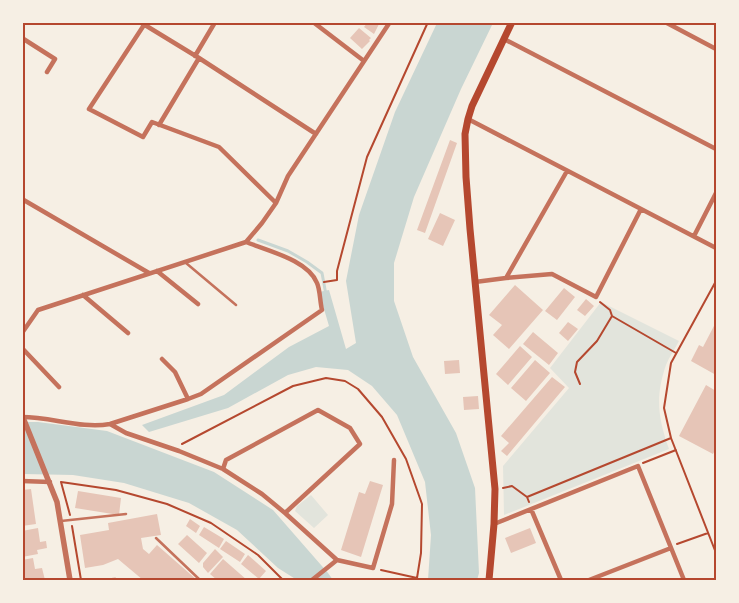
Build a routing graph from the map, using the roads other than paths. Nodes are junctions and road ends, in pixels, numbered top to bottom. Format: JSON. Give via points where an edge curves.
{"nodes":[{"id":1,"x":212,"y":22,"type":"edge"},
{"id":2,"x":313,"y":22,"type":"edge"},
{"id":3,"x":390,"y":22,"type":"edge"},
{"id":4,"x":512,"y":22,"type":"edge"},
{"id":5,"x":665,"y":22,"type":"edge"},
{"id":6,"x":142,"y":24,"type":"edge"},
{"id":7,"x":22,"y":38,"type":"edge"},
{"id":8,"x":504,"y":39,"type":"junction"},
{"id":9,"x":716,"y":50,"type":"edge"},
{"id":10,"x":197,"y":57,"type":"junction"},
{"id":11,"x":364,"y":61,"type":"junction"},
{"id":12,"x":47,"y":72,"type":"dead end"},
{"id":13,"x":468,"y":119,"type":"junction"},
{"id":14,"x":159,"y":125,"type":"junction"},
{"id":15,"x":316,"y":134,"type":"junction"},
{"id":16,"x":716,"y":148,"type":"edge"},
{"id":17,"x":567,"y":171,"type":"junction"},
{"id":18,"x":716,"y":193,"type":"edge"},
{"id":19,"x":22,"y":199,"type":"edge"},
{"id":20,"x":276,"y":203,"type":"junction"},
{"id":21,"x":641,"y":209,"type":"junction"},
{"id":22,"x":694,"y":236,"type":"junction"},
{"id":23,"x":246,"y":242,"type":"junction"},
{"id":24,"x":716,"y":248,"type":"edge"},
{"id":25,"x":185,"y":262,"type":"junction"},
{"id":26,"x":157,"y":271,"type":"junction"},
{"id":27,"x":149,"y":273,"type":"junction"},
{"id":28,"x":506,"y":278,"type":"junction"},
{"id":29,"x":475,"y":282,"type":"junction"},
{"id":30,"x":83,"y":295,"type":"junction"},
{"id":31,"x":198,"y":304,"type":"dead end"},
{"id":32,"x":236,"y":306,"type":"dead end"},
{"id":33,"x":22,"y":333,"type":"edge"},
{"id":34,"x":128,"y":333,"type":"dead end"},
{"id":35,"x":22,"y":348,"type":"edge"},
{"id":36,"x":162,"y":359,"type":"dead end"},
{"id":37,"x":59,"y":387,"type":"dead end"},
{"id":38,"x":188,"y":399,"type":"junction"},
{"id":39,"x":23,"y":417,"type":"edge"},
{"id":40,"x":110,"y":424,"type":"junction"},
{"id":41,"x":394,"y":460,"type":"dead end"},
{"id":42,"x":223,"y":469,"type":"junction"},
{"id":43,"x":22,"y":481,"type":"edge"},
{"id":44,"x":50,"y":482,"type":"junction"},
{"id":45,"x":531,"y":509,"type":"junction"},
{"id":46,"x":285,"y":513,"type":"junction"},
{"id":47,"x":126,"y":514,"type":"dead end"},
{"id":48,"x":61,"y":521,"type":"junction"},
{"id":49,"x":494,"y":524,"type":"junction"},
{"id":50,"x":156,"y":538,"type":"dead end"},
{"id":51,"x":671,"y":548,"type":"junction"},
{"id":52,"x":337,"y":560,"type":"junction"},
{"id":53,"x":70,"y":580,"type":"edge"},
{"id":54,"x":100,"y":580,"type":"edge"},
{"id":55,"x":118,"y":580,"type":"edge"},
{"id":56,"x":200,"y":580,"type":"edge"},
{"id":57,"x":312,"y":580,"type":"edge"},
{"id":58,"x":488,"y":580,"type":"edge"},
{"id":59,"x":561,"y":580,"type":"edge"},
{"id":60,"x":589,"y":580,"type":"edge"},
{"id":61,"x":684,"y":580,"type":"edge"}],
"edges":[{"from":1,"to":10,"type":"street","via":[[214,24]]},
{"from":2,"to":11,"type":"street"},
{"from":3,"to":11,"type":"street"},
{"from":4,"to":8,"type":"main road"},
{"from":5,"to":9,"type":"street"},
{"from":6,"to":10,"type":"street"},
{"from":6,"to":14,"type":"street","via":[[89,109],[144,137],[152,122]]},
{"from":7,"to":12,"type":"street","via":[[55,59]]},
{"from":8,"to":13,"type":"main road"},
{"from":8,"to":16,"type":"street"},
{"from":10,"to":14,"type":"street"},
{"from":10,"to":15,"type":"street"},
{"from":11,"to":15,"type":"street"},
{"from":13,"to":17,"type":"street"},
{"from":13,"to":29,"type":"main road","via":[[466,177]]},
{"from":14,"to":20,"type":"street","via":[[220,147]]},
{"from":15,"to":20,"type":"street","via":[[288,176]]},
{"from":17,"to":21,"type":"street"},
{"from":17,"to":28,"type":"street"},
{"from":18,"to":22,"type":"street"},
{"from":19,"to":27,"type":"street"},
{"from":20,"to":23,"type":"street"},
{"from":21,"to":22,"type":"street"},
{"from":21,"to":28,"type":"street","via":[[596,297],[552,274]]},
{"from":22,"to":24,"type":"street"},
{"from":23,"to":25,"type":"street"},
{"from":23,"to":38,"type":"street","via":[[308,269],[317,283],[322,310],[201,394]]},
{"from":25,"to":26,"type":"street"},
{"from":25,"to":32,"type":"lane"},
{"from":26,"to":27,"type":"street"},
{"from":26,"to":31,"type":"street"},
{"from":27,"to":30,"type":"street"},
{"from":28,"to":29,"type":"street"},
{"from":29,"to":49,"type":"main road","via":[[495,489]]},
{"from":30,"to":33,"type":"street","via":[[38,310]]},
{"from":30,"to":34,"type":"street"},
{"from":35,"to":37,"type":"street"},
{"from":36,"to":38,"type":"street","via":[[175,372]]},
{"from":38,"to":40,"type":"street"},
{"from":39,"to":40,"type":"street","via":[[102,426]]},
{"from":39,"to":44,"type":"street"},
{"from":40,"to":42,"type":"street","via":[[126,434]]},
{"from":41,"to":52,"type":"street","via":[[392,504],[373,568]]},
{"from":42,"to":46,"type":"street"},
{"from":42,"to":46,"type":"street","via":[[226,460],[318,410],[350,428],[360,444]]},
{"from":43,"to":44,"type":"street"},
{"from":44,"to":48,"type":"street"},
{"from":45,"to":49,"type":"street"},
{"from":45,"to":51,"type":"street","via":[[638,466]]},
{"from":45,"to":59,"type":"street"},
{"from":46,"to":52,"type":"street"},
{"from":47,"to":48,"type":"lane"},
{"from":48,"to":53,"type":"street"},
{"from":49,"to":58,"type":"main road"},
{"from":50,"to":56,"type":"lane"},
{"from":51,"to":60,"type":"street"},
{"from":51,"to":61,"type":"street"},
{"from":52,"to":57,"type":"street"},
{"from":54,"to":55,"type":"lane"}]}
